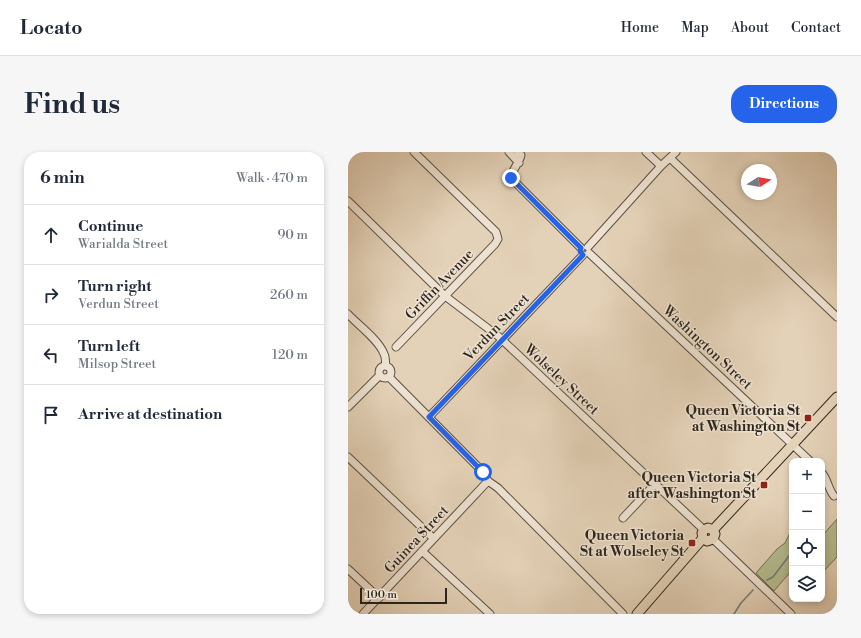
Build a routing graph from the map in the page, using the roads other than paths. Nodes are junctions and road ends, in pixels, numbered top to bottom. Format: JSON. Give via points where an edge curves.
{"nodes":[{"id":1,"x":414,"y":152,"type":"edge"},
{"id":2,"x":509,"y":152,"type":"edge"},
{"id":3,"x":518,"y":152,"type":"edge"},
{"id":4,"x":646,"y":152,"type":"edge"},
{"id":5,"x":676,"y":152,"type":"edge"},
{"id":6,"x":670,"y":158,"type":"junction"},
{"id":7,"x":519,"y":163,"type":"junction"},
{"id":8,"x":661,"y":166,"type":"junction"},
{"id":9,"x":348,"y":201,"type":"edge"},
{"id":10,"x":585,"y":251,"type":"junction"},
{"id":11,"x":446,"y":296,"type":"junction"},
{"id":12,"x":348,"y":314,"type":"edge"},
{"id":13,"x":837,"y":317,"type":"edge"},
{"id":14,"x":501,"y":340,"type":"junction"},
{"id":15,"x":396,"y":347,"type":"dead end"},
{"id":16,"x":386,"y":366,"type":"junction"},
{"id":17,"x":380,"y":375,"type":"junction"},
{"id":18,"x":388,"y":377,"type":"junction"},
{"id":19,"x":837,"y":398,"type":"edge"},
{"id":20,"x":348,"y":407,"type":"edge"},
{"id":21,"x":429,"y":417,"type":"junction"},
{"id":22,"x":792,"y":445,"type":"junction"},
{"id":23,"x":348,"y":457,"type":"edge"},
{"id":24,"x":807,"y":458,"type":"edge"},
{"id":25,"x":825,"y":477,"type":"edge"},
{"id":26,"x":488,"y":481,"type":"junction"},
{"id":27,"x":655,"y":484,"type":"junction"},
{"id":28,"x":834,"y":496,"type":"dead end"},
{"id":29,"x":623,"y":518,"type":"dead end"},
{"id":30,"x":708,"y":534,"type":"junction"},
{"id":31,"x":433,"y":538,"type":"junction"},
{"id":32,"x":422,"y":551,"type":"junction"},
{"id":33,"x":348,"y":569,"type":"edge"},
{"id":34,"x":379,"y":598,"type":"junction"},
{"id":35,"x":368,"y":612,"type":"edge"},
{"id":36,"x":490,"y":614,"type":"edge"},
{"id":37,"x":623,"y":614,"type":"edge"},
{"id":38,"x":636,"y":614,"type":"edge"},
{"id":39,"x":792,"y":614,"type":"edge"}],
"edges":[{"from":1,"to":11,"type":"street","name":"Griffin Avenue","via":[[496,232],[498,238]]},
{"from":2,"to":7,"type":"street"},
{"from":3,"to":7,"type":"street","via":[[521,155]]},
{"from":4,"to":8,"type":"street"},
{"from":5,"to":6,"type":"street","name":"Verdun Street"},
{"from":6,"to":8,"type":"street","name":"Verdun Street"},
{"from":6,"to":13,"type":"street"},
{"from":7,"to":10,"type":"street","name":"Washington Street","via":[[511,178]]},
{"from":8,"to":10,"type":"street","name":"Verdun Street"},
{"from":9,"to":11,"type":"street","name":"Wolseley Street"},
{"from":10,"to":14,"type":"street","name":"Verdun Street"},
{"from":10,"to":22,"type":"street","name":"Washington Street"},
{"from":11,"to":14,"type":"street","name":"Wolseley Street"},
{"from":11,"to":15,"type":"street","name":"Griffin Avenue"},
{"from":12,"to":16,"type":"street","via":[[382,350]]},
{"from":14,"to":21,"type":"street","name":"Verdun Street"},
{"from":14,"to":27,"type":"street","name":"Wolseley Street"},
{"from":16,"to":17,"type":"street","via":[[380,369]]},
{"from":16,"to":18,"type":"street","via":[[391,370]]},
{"from":17,"to":18,"type":"street"},
{"from":17,"to":20,"type":"street"},
{"from":18,"to":21,"type":"street"},
{"from":19,"to":22,"type":"main road"},
{"from":21,"to":26,"type":"street","via":[[483,472]]},
{"from":22,"to":24,"type":"street","name":"Washington Street"},
{"from":22,"to":30,"type":"main road"},
{"from":23,"to":31,"type":"street"},
{"from":25,"to":28,"type":"street"},
{"from":26,"to":31,"type":"street","name":"Guinea Street"},
{"from":26,"to":37,"type":"street","via":[[498,488]]},
{"from":27,"to":29,"type":"street"},
{"from":27,"to":30,"type":"street","name":"Wolseley Street"},
{"from":30,"to":38,"type":"main road"},
{"from":30,"to":39,"type":"street","name":"Wolseley Street"},
{"from":31,"to":32,"type":"street","name":"Guinea Street"},
{"from":32,"to":34,"type":"street","name":"Guinea Street"},
{"from":32,"to":36,"type":"street"},
{"from":33,"to":34,"type":"street"},
{"from":34,"to":35,"type":"street","name":"Guinea Street"}]}
